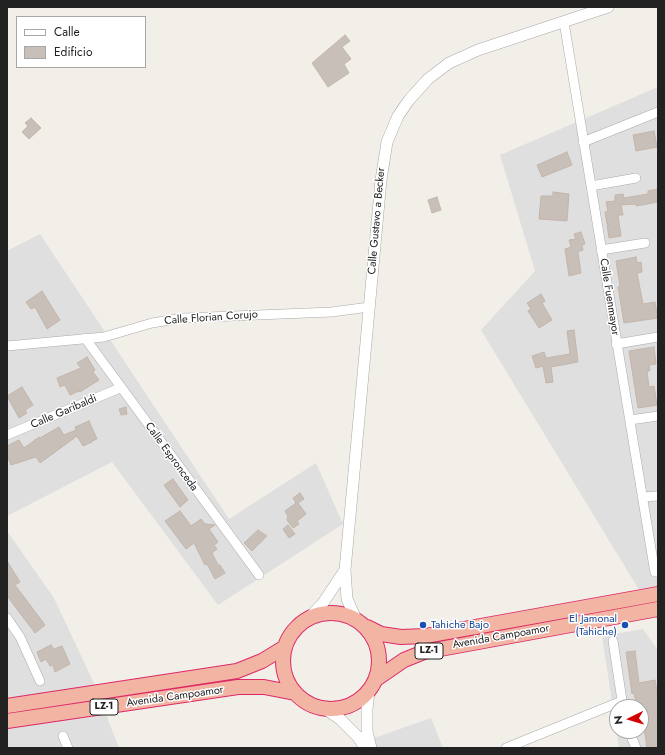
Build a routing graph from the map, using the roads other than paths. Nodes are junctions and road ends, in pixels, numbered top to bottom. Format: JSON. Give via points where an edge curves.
{"nodes":[{"id":1,"x":608,"y":7,"type":"edge"},
{"id":2,"x":564,"y":22,"type":"junction"},
{"id":3,"x":658,"y":112,"type":"edge"},
{"id":4,"x":583,"y":142,"type":"junction"},
{"id":5,"x":636,"y":178,"type":"dead end"},
{"id":6,"x":591,"y":186,"type":"junction"},
{"id":7,"x":645,"y":243,"type":"dead end"},
{"id":8,"x":601,"y":250,"type":"junction"},
{"id":9,"x":369,"y":306,"type":"junction"},
{"id":10,"x":658,"y":337,"type":"edge"},
{"id":11,"x":85,"y":338,"type":"junction"},
{"id":12,"x":616,"y":344,"type":"junction"},
{"id":13,"x":7,"y":346,"type":"edge"},
{"id":14,"x":120,"y":388,"type":"junction"},
{"id":15,"x":658,"y":416,"type":"edge"},
{"id":16,"x":630,"y":420,"type":"junction"},
{"id":17,"x":7,"y":435,"type":"edge"},
{"id":18,"x":658,"y":496,"type":"edge"},
{"id":19,"x":642,"y":497,"type":"junction"},
{"id":20,"x":345,"y":570,"type":"junction"},
{"id":21,"x":657,"y":572,"type":"edge"},
{"id":22,"x":259,"y":575,"type":"dead end"},
{"id":23,"x":658,"y":594,"type":"edge"},
{"id":24,"x":658,"y":609,"type":"edge"},
{"id":25,"x":7,"y":618,"type":"edge"},
{"id":26,"x":309,"y":618,"type":"junction"},
{"id":27,"x":360,"y":622,"type":"junction"},
{"id":28,"x":613,"y":641,"type":"dead end"},
{"id":29,"x":285,"y":647,"type":"junction"},
{"id":30,"x":40,"y":681,"type":"dead end"},
{"id":31,"x":372,"y":686,"type":"junction"},
{"id":32,"x":295,"y":693,"type":"junction"},
{"id":33,"x":622,"y":699,"type":"edge"},
{"id":34,"x":7,"y":706,"type":"edge"},
{"id":35,"x":325,"y":709,"type":"junction"},
{"id":36,"x":609,"y":709,"type":"edge"},
{"id":37,"x":7,"y":721,"type":"edge"},
{"id":38,"x":63,"y":736,"type":"dead end"},
{"id":39,"x":68,"y":748,"type":"edge"},
{"id":40,"x":365,"y":748,"type":"edge"},
{"id":41,"x":371,"y":748,"type":"edge"},
{"id":42,"x":506,"y":748,"type":"edge"}],
"edges":[{"from":1,"to":2,"type":"street","name":"Calle Gustavo a Becker"},
{"from":2,"to":4,"type":"street","name":"Calle Fuenmayor"},
{"from":2,"to":9,"type":"street","name":"Calle Gustavo a Becker","via":[[478,50],[449,63],[428,79],[403,108],[387,142],[383,160]]},
{"from":3,"to":4,"type":"street"},
{"from":4,"to":6,"type":"street","name":"Calle Fuenmayor"},
{"from":5,"to":6,"type":"street"},
{"from":6,"to":8,"type":"street","name":"Calle Fuenmayor"},
{"from":7,"to":8,"type":"street"},
{"from":8,"to":12,"type":"street","name":"Calle Fuenmayor"},
{"from":9,"to":11,"type":"street","name":"Calle Florian Corujo","via":[[332,312],[183,318],[152,323],[104,337]]},
{"from":9,"to":20,"type":"street","name":"Calle Gustavo a Becker"},
{"from":10,"to":12,"type":"street"},
{"from":11,"to":13,"type":"street","name":"Calle Florian Corujo"},
{"from":11,"to":14,"type":"street","name":"Calle Espronceda"},
{"from":12,"to":16,"type":"street","name":"Calle Fuenmayor"},
{"from":14,"to":17,"type":"street","name":"Calle Garibaldi"},
{"from":14,"to":22,"type":"street","name":"Calle Espronceda"},
{"from":15,"to":16,"type":"street"},
{"from":16,"to":19,"type":"street","name":"Calle Fuenmayor"},
{"from":18,"to":19,"type":"street"},
{"from":19,"to":21,"type":"street","name":"Calle Fuenmayor"},
{"from":20,"to":26,"type":"street","name":"Calle Gustavo a Becker","via":[[323,603]]},
{"from":20,"to":27,"type":"street","name":"Calle Gustavo a Becker","via":[[347,599]]},
{"from":23,"to":27,"type":"highway","name":"Avenida Campoamor","number":"LZ-1","via":[[425,636],[400,637],[381,634]]},
{"from":24,"to":31,"type":"highway","name":"Avenida Campoamor","number":"LZ-1","via":[[424,652],[404,660]]},
{"from":25,"to":30,"type":"street","via":[[20,637]]},
{"from":26,"to":27,"type":"highway","number":"LZ-1","via":[[324,613],[340,613]]},
{"from":26,"to":29,"type":"highway","number":"LZ-1","via":[[294,630]]},
{"from":27,"to":31,"type":"highway","via":[[376,642],[380,661]]},
{"from":28,"to":33,"type":"street"},
{"from":29,"to":32,"type":"highway","number":"LZ-1","via":[[284,668]]},
{"from":29,"to":34,"type":"highway","name":"Avenida Campoamor","number":"LZ-1","via":[[262,661],[231,672]]},
{"from":31,"to":35,"type":"highway","number":"LZ-1","via":[[356,702],[341,708]]},
{"from":31,"to":41,"type":"street","via":[[367,732]]},
{"from":32,"to":35,"type":"highway","number":"LZ-1","via":[[309,704]]},
{"from":32,"to":37,"type":"highway","name":"Avenida Campoamor","number":"LZ-1","via":[[264,687],[238,687]]},
{"from":35,"to":40,"type":"street","via":[[340,719]]},
{"from":36,"to":42,"type":"street"},
{"from":38,"to":39,"type":"street"}]}
